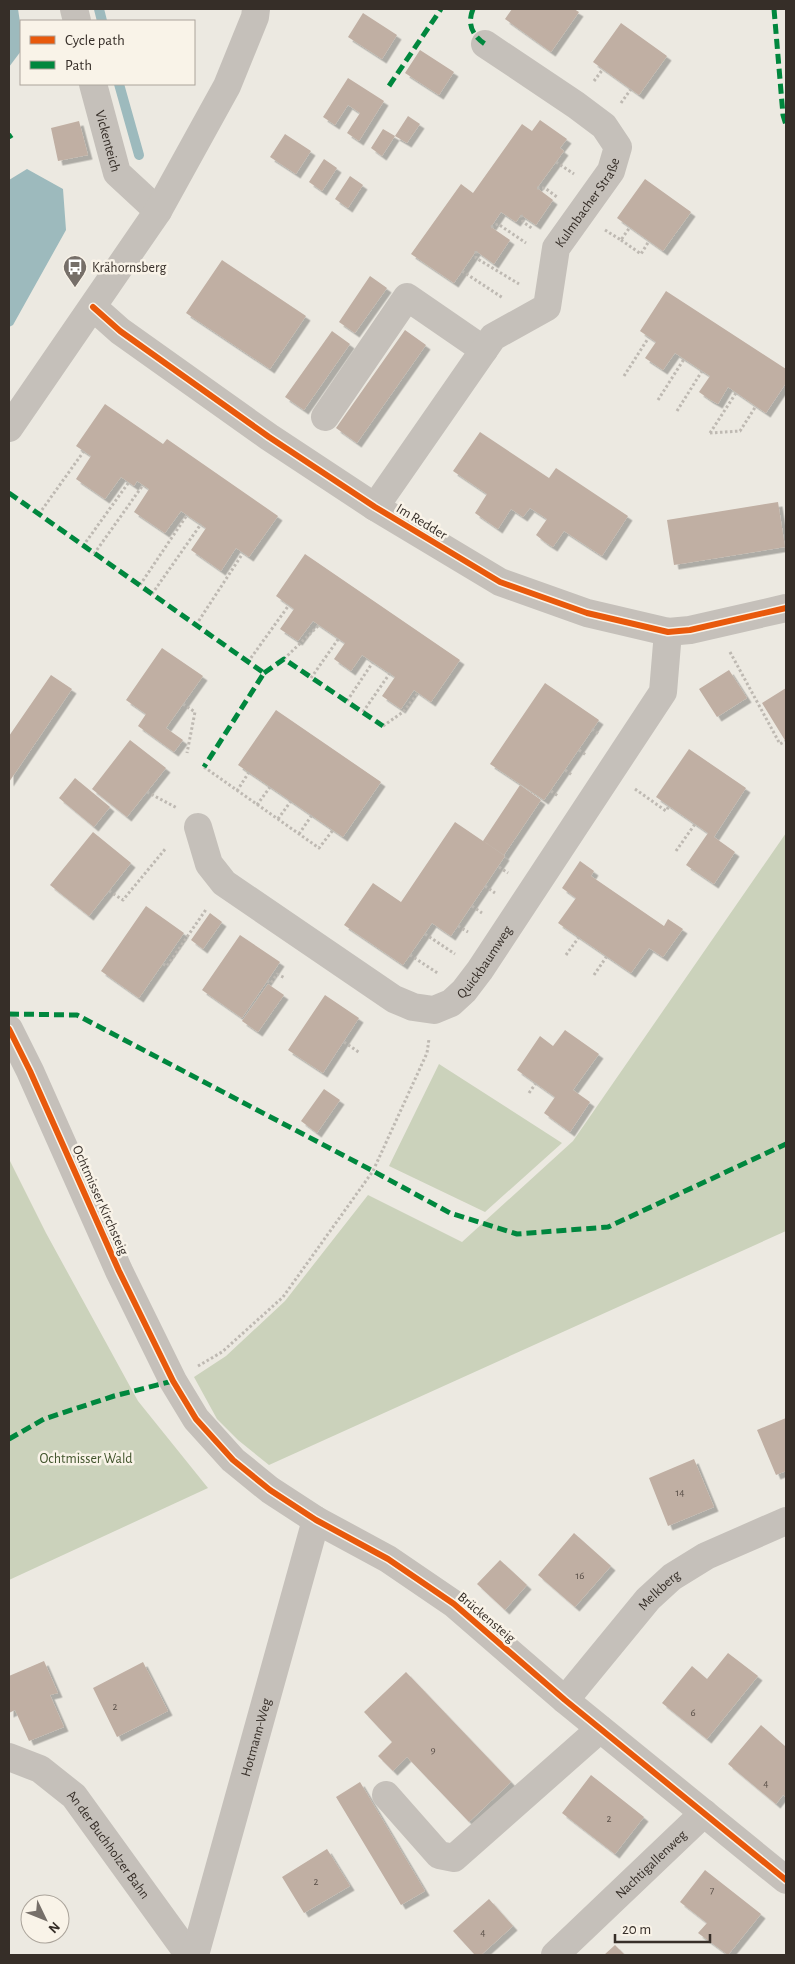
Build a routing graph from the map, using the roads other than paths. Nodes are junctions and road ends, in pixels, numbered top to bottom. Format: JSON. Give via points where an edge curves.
{"nodes":[{"id":1,"x":256,"y":9,"type":"edge"},
{"id":2,"x":485,"y":44,"type":"dead end"},
{"id":3,"x":93,"y":85,"type":"edge"},
{"id":4,"x":158,"y":211,"type":"junction"},
{"id":5,"x":93,"y":307,"type":"junction"},
{"id":6,"x":484,"y":350,"type":"junction"},
{"id":7,"x":325,"y":417,"type":"dead end"},
{"id":8,"x":9,"y":428,"type":"edge"},
{"id":9,"x":375,"y":507,"type":"junction"},
{"id":10,"x":786,"y":608,"type":"edge"},
{"id":11,"x":668,"y":632,"type":"junction"},
{"id":12,"x":190,"y":819,"type":"road end"},
{"id":13,"x":9,"y":1029,"type":"edge"},
{"id":14,"x":173,"y":1381,"type":"joint"},
{"id":15,"x":316,"y":1520,"type":"junction"},
{"id":16,"x":786,"y":1520,"type":"edge"},
{"id":17,"x":565,"y":1700,"type":"junction"},
{"id":18,"x":600,"y":1729,"type":"junction"},
{"id":19,"x":9,"y":1758,"type":"edge"},
{"id":20,"x":386,"y":1795,"type":"dead end"},
{"id":21,"x":704,"y":1812,"type":"junction"},
{"id":22,"x":786,"y":1880,"type":"edge"},
{"id":23,"x":189,"y":1955,"type":"edge"},
{"id":24,"x":195,"y":1955,"type":"edge"},
{"id":25,"x":555,"y":1955,"type":"edge"}],
"edges":[{"from":1,"to":4,"type":"street","via":[[256,17],[227,86]]},
{"from":2,"to":6,"type":"street","name":"Kulmbacher Straße","via":[[604,126],[618,147],[610,172],[556,248],[542,308],[493,337]]},
{"from":3,"to":4,"type":"street","name":"Vickenteich","via":[[117,173]]},
{"from":4,"to":5,"type":"street"},
{"from":5,"to":8,"type":"street"},
{"from":5,"to":9,"type":"street","name":"Im Redder","via":[[120,331],[269,437]]},
{"from":6,"to":7,"type":"street","via":[[407,298]]},
{"from":6,"to":9,"type":"street"},
{"from":9,"to":11,"type":"street","name":"Im Redder","via":[[500,582],[587,614]]},
{"from":10,"to":11,"type":"street","name":"Im Redder","via":[[715,625]]},
{"from":11,"to":12,"type":"street","name":"Quickbaumweg","via":[[663,692],[480,970],[464,991],[450,1003],[434,1010],[413,1008],[394,998],[224,883],[209,864]]},
{"from":13,"to":14,"type":"street","name":"Ochtmisser Kirchsteig"},
{"from":14,"to":15,"type":"street","name":"Brückensteig","via":[[196,1419],[233,1460],[270,1490]]},
{"from":15,"to":17,"type":"street","name":"Brückensteig","via":[[388,1559],[454,1604]]},
{"from":15,"to":24,"type":"street","name":"Hotmann-Weg"},
{"from":16,"to":17,"type":"street","name":"Melkberg","via":[[706,1556],[672,1577],[648,1600]]},
{"from":17,"to":18,"type":"street","name":"Brückensteig"},
{"from":18,"to":20,"type":"street","via":[[454,1858],[439,1855]]},
{"from":18,"to":21,"type":"street","name":"Brückensteig"},
{"from":19,"to":23,"type":"street","name":"An der Buchholzer Bahn","via":[[40,1769],[74,1796]]},
{"from":21,"to":22,"type":"street","name":"Brückensteig"},
{"from":21,"to":25,"type":"street","name":"Nachtigallenweg"}]}
